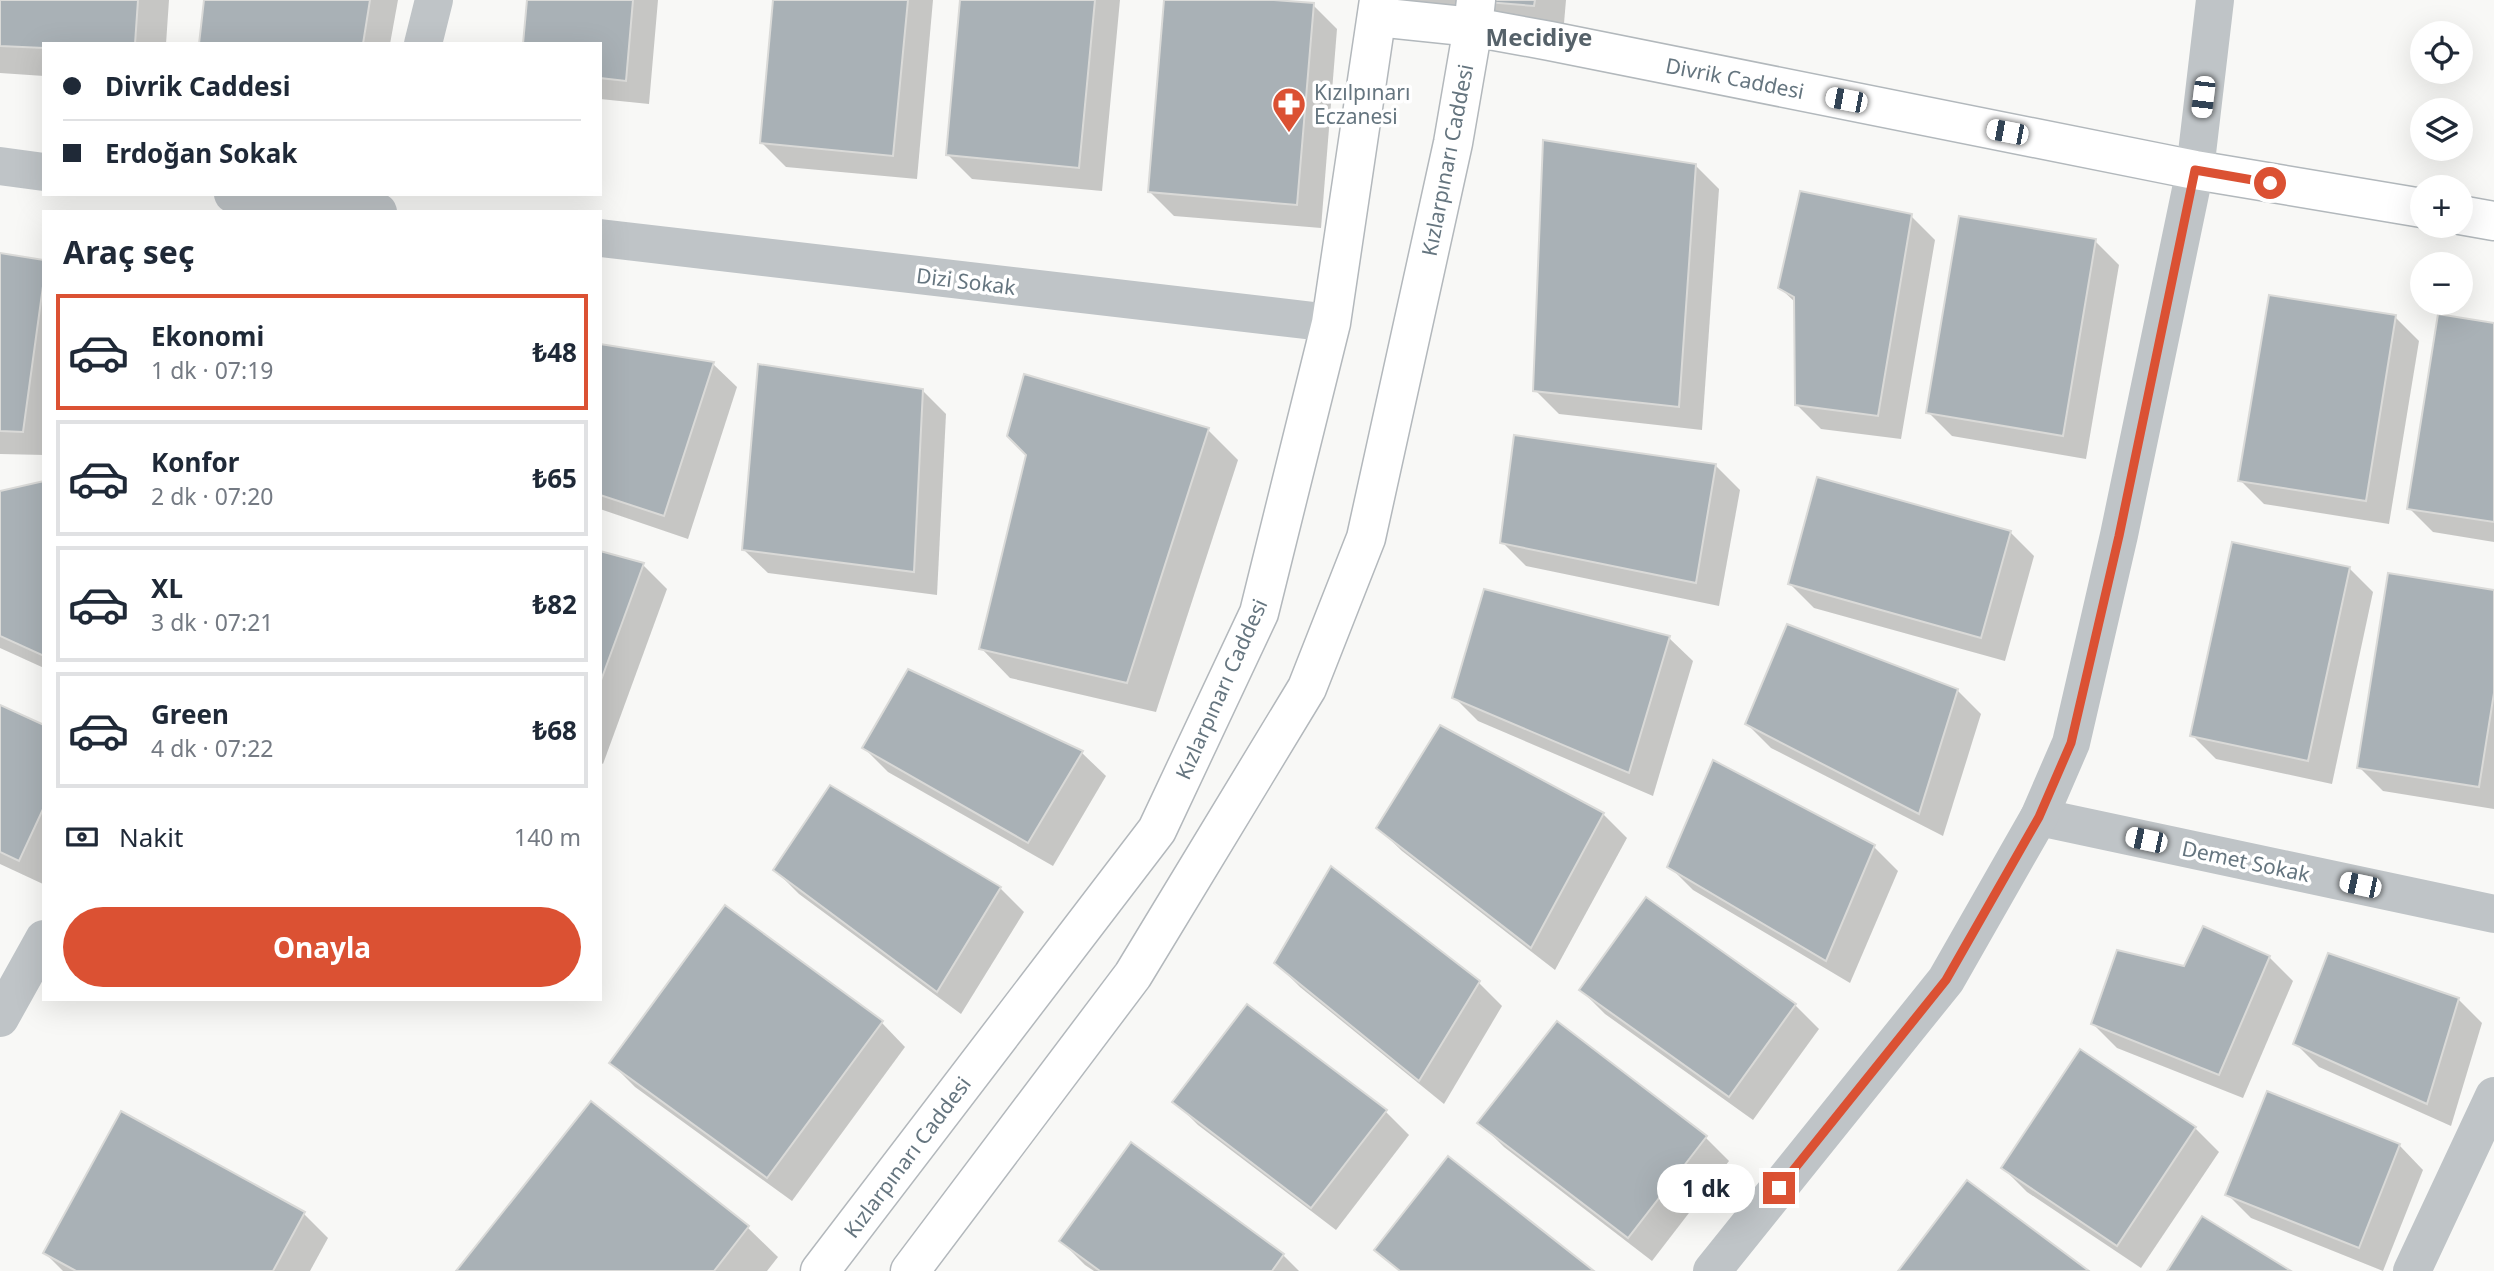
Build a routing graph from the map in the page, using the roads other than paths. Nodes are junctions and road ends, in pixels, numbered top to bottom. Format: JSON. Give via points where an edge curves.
{"nodes":[{"id":1,"x":434,"y":0,"type":"edge"},
{"id":2,"x":2215,"y":0,"type":"edge"},
{"id":3,"x":1378,"y":9,"type":"edge"},
{"id":4,"x":1474,"y":14,"type":"edge"},
{"id":5,"x":424,"y":42,"type":"edge"},
{"id":6,"x":0,"y":166,"type":"edge"},
{"id":7,"x":2195,"y":170,"type":"junction"},
{"id":8,"x":42,"y":172,"type":"edge"},
{"id":9,"x":249,"y":196,"type":"edge"},
{"id":10,"x":2410,"y":206,"type":"edge"},
{"id":11,"x":362,"y":210,"type":"edge"},
{"id":12,"x":2473,"y":217,"type":"edge"},
{"id":13,"x":2494,"y":220,"type":"edge"},
{"id":14,"x":602,"y":238,"type":"edge"},
{"id":15,"x":1331,"y":323,"type":"junction"},
{"id":16,"x":2039,"y":817,"type":"junction"},
{"id":17,"x":2494,"y":914,"type":"edge"},
{"id":18,"x":42,"y":943,"type":"edge"},
{"id":19,"x":0,"y":1018,"type":"edge"},
{"id":20,"x":2494,"y":1096,"type":"edge"},
{"id":21,"x":820,"y":1271,"type":"edge"},
{"id":22,"x":910,"y":1271,"type":"edge"},
{"id":23,"x":1712,"y":1271,"type":"edge"},
{"id":24,"x":2412,"y":1271,"type":"edge"}],
"edges":[{"from":1,"to":5,"type":"street"},
{"from":2,"to":7,"type":"street"},
{"from":3,"to":4,"type":"main road","name":"Divrik Caddesi"},
{"from":3,"to":15,"type":"main road","name":"Kızlarpınarı Caddesi"},
{"from":4,"to":7,"type":"main road","name":"Divrik Caddesi"},
{"from":4,"to":22,"type":"main road","name":"Kızlarpınarı Caddesi","via":[[1453,144],[1366,538],[1307,688],[1133,975]]},
{"from":6,"to":8,"type":"street"},
{"from":7,"to":10,"type":"main road","name":"Divrik Caddesi"},
{"from":7,"to":16,"type":"street","via":[[2071,743]]},
{"from":9,"to":11,"type":"street"},
{"from":12,"to":13,"type":"main road"},
{"from":14,"to":15,"type":"street","name":"Dizi Sokak"},
{"from":15,"to":21,"type":"main road","name":"Kızlarpınarı Caddesi","via":[[1259,613],[1157,830]]},
{"from":16,"to":17,"type":"street","name":"Demet Sokak"},
{"from":16,"to":23,"type":"street","via":[[1946,980]]},
{"from":18,"to":19,"type":"street"},
{"from":20,"to":24,"type":"street"}]}
